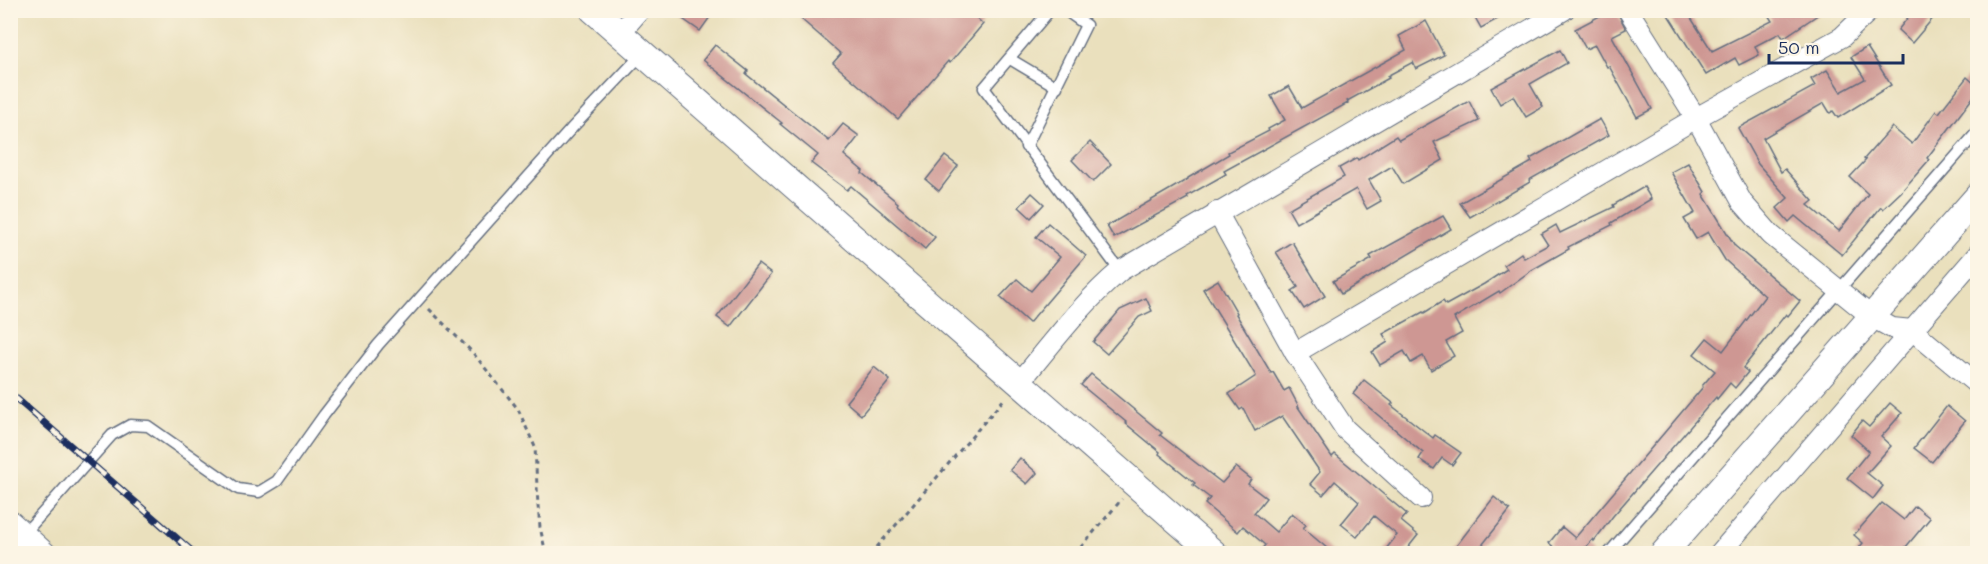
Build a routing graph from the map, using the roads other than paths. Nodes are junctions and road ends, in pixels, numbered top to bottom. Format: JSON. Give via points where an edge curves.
{"nodes":[{"id":1,"x":593,"y":10,"type":"edge"},
{"id":2,"x":640,"y":10,"type":"edge"},
{"id":3,"x":1050,"y":10,"type":"edge"},
{"id":4,"x":1065,"y":10,"type":"edge"},
{"id":5,"x":1564,"y":10,"type":"edge"},
{"id":6,"x":1628,"y":10,"type":"edge"},
{"id":7,"x":1870,"y":10,"type":"edge"},
{"id":8,"x":620,"y":33,"type":"junction"},
{"id":9,"x":643,"y":53,"type":"junction"},
{"id":10,"x":1010,"y":59,"type":"junction"},
{"id":11,"x":1058,"y":87,"type":"junction"},
{"id":12,"x":1695,"y":118,"type":"junction"},
{"id":13,"x":1977,"y":131,"type":"edge"},
{"id":14,"x":1026,"y":147,"type":"junction"},
{"id":15,"x":1977,"y":196,"type":"edge"},
{"id":16,"x":1217,"y":212,"type":"junction"},
{"id":17,"x":1977,"y":255,"type":"edge"},
{"id":18,"x":1120,"y":271,"type":"junction"},
{"id":19,"x":1837,"y":291,"type":"junction"},
{"id":20,"x":1872,"y":317,"type":"junction"},
{"id":21,"x":1912,"y":330,"type":"junction"},
{"id":22,"x":1295,"y":353,"type":"junction"},
{"id":23,"x":1018,"y":383,"type":"junction"},
{"id":24,"x":1977,"y":385,"type":"edge"},
{"id":25,"x":1421,"y":498,"type":"dead end"},
{"id":26,"x":17,"y":530,"type":"edge"},
{"id":27,"x":43,"y":554,"type":"edge"},
{"id":28,"x":1215,"y":554,"type":"edge"},
{"id":29,"x":1608,"y":554,"type":"edge"},
{"id":30,"x":1663,"y":554,"type":"edge"},
{"id":31,"x":1719,"y":554,"type":"edge"}],
"edges":[{"from":1,"to":8,"type":"street"},
{"from":2,"to":8,"type":"street"},
{"from":3,"to":10,"type":"lane"},
{"from":4,"to":11,"type":"lane","via":[[1086,25]]},
{"from":5,"to":16,"type":"street"},
{"from":6,"to":12,"type":"street"},
{"from":7,"to":12,"type":"street","via":[[1842,37]]},
{"from":8,"to":9,"type":"street"},
{"from":9,"to":23,"type":"street"},
{"from":9,"to":26,"type":"lane","via":[[378,345],[277,481],[260,492],[238,489],[148,426],[130,425],[112,435]]},
{"from":10,"to":11,"type":"lane"},
{"from":10,"to":14,"type":"lane","via":[[984,88]]},
{"from":11,"to":14,"type":"lane"},
{"from":12,"to":19,"type":"street","via":[[1742,202],[1771,235]]},
{"from":12,"to":22,"type":"street"},
{"from":13,"to":19,"type":"lane"},
{"from":14,"to":18,"type":"lane"},
{"from":15,"to":20,"type":"street"},
{"from":16,"to":18,"type":"street"},
{"from":16,"to":22,"type":"street"},
{"from":17,"to":21,"type":"street"},
{"from":18,"to":23,"type":"street"},
{"from":19,"to":20,"type":"street"},
{"from":19,"to":29,"type":"lane"},
{"from":20,"to":21,"type":"street","via":[[1892,328]]},
{"from":20,"to":30,"type":"street"},
{"from":21,"to":24,"type":"street"},
{"from":21,"to":31,"type":"street"},
{"from":22,"to":25,"type":"street","via":[[1345,429]]},
{"from":23,"to":28,"type":"street"},
{"from":26,"to":27,"type":"street"}]}
